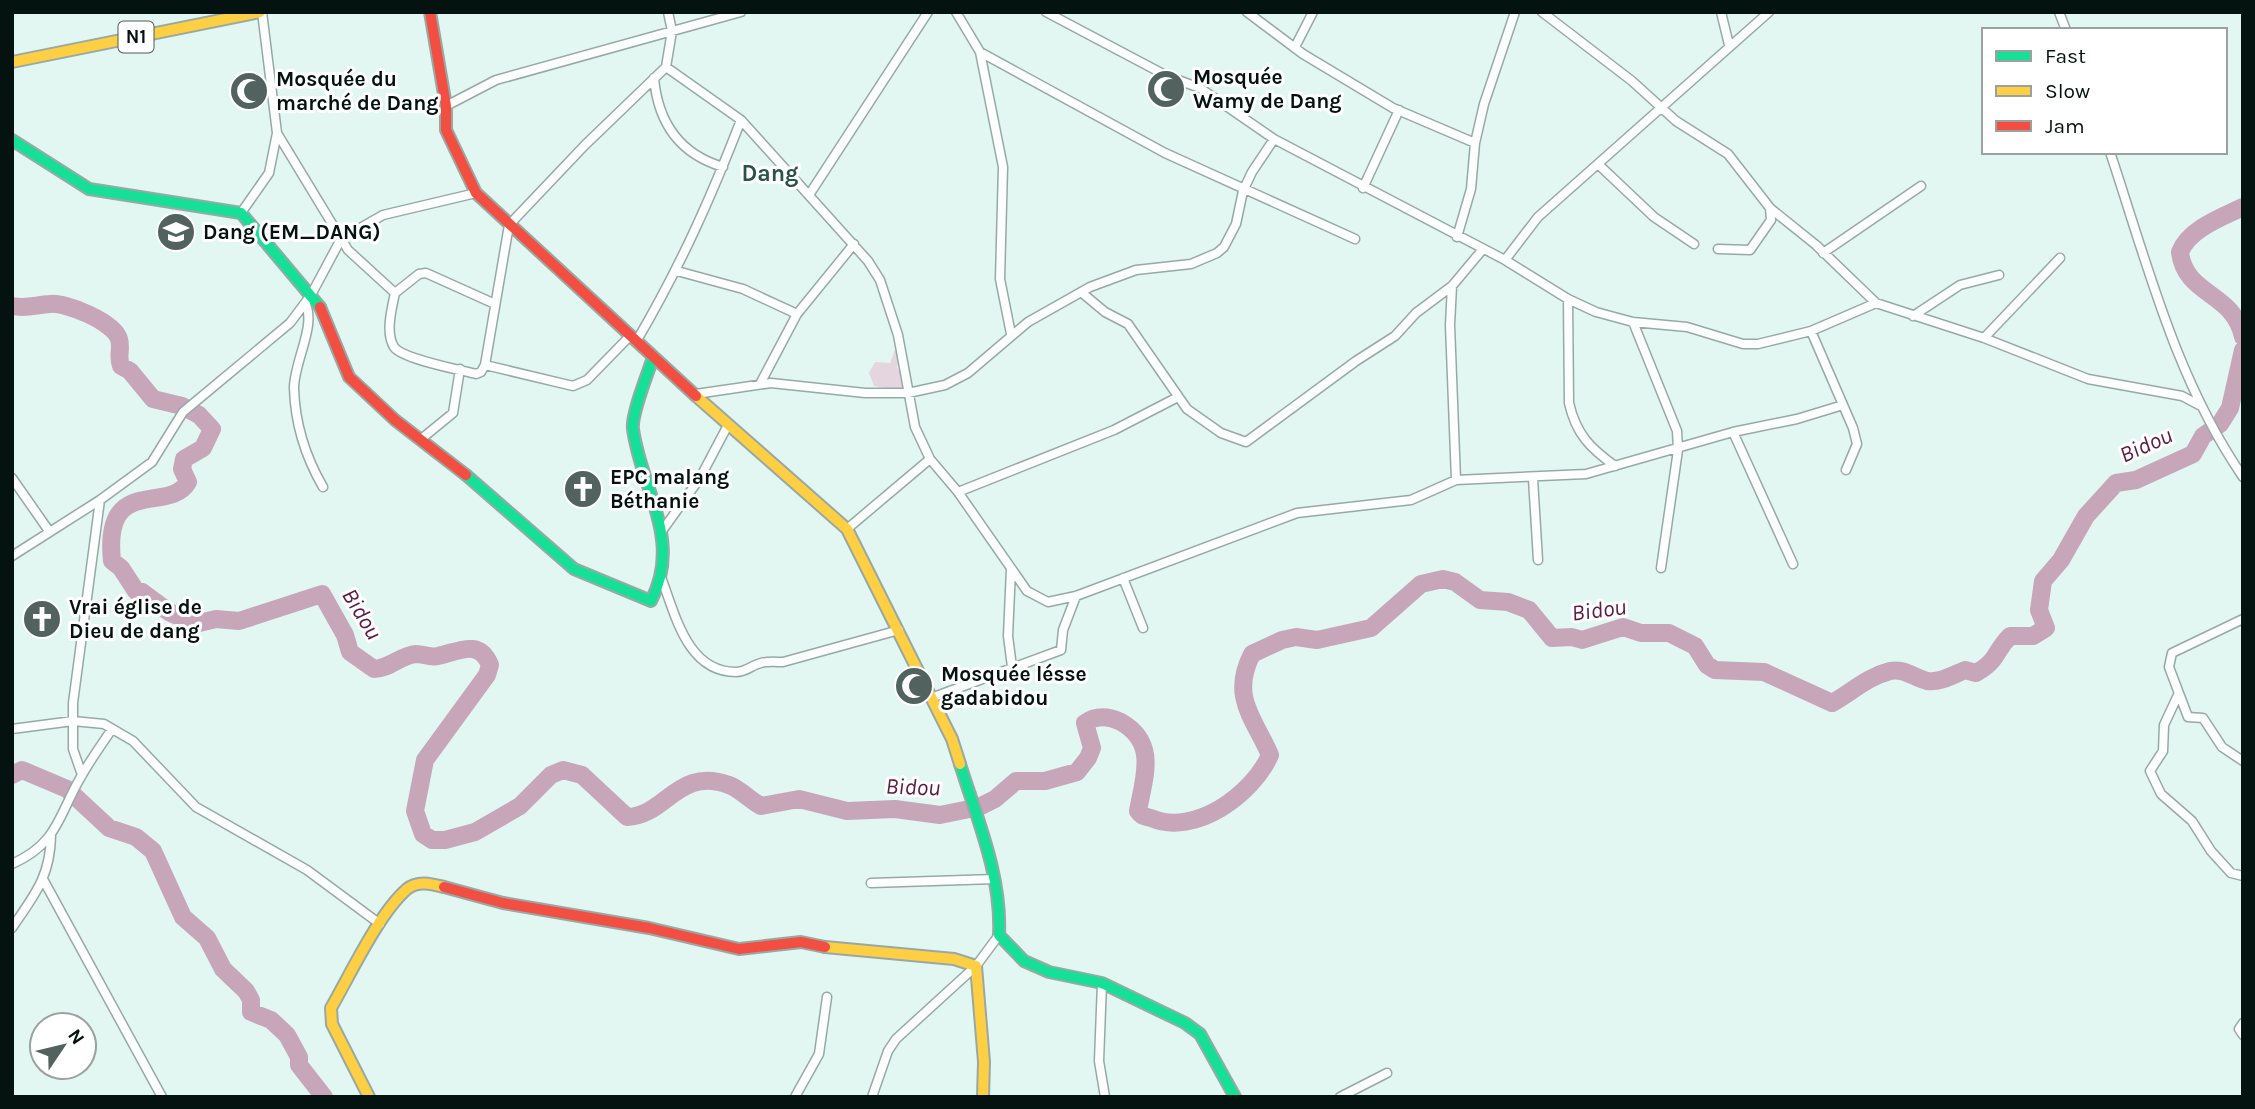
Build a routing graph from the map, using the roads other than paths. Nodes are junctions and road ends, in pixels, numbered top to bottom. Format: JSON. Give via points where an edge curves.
{"nodes":[{"id":1,"x":261,"y":12,"type":"edge"},
{"id":2,"x":430,"y":12,"type":"edge"},
{"id":3,"x":668,"y":12,"type":"edge"},
{"id":4,"x":741,"y":12,"type":"edge"},
{"id":5,"x":928,"y":12,"type":"edge"},
{"id":6,"x":956,"y":12,"type":"edge"},
{"id":7,"x":1046,"y":12,"type":"edge"},
{"id":8,"x":1247,"y":12,"type":"edge"},
{"id":9,"x":1313,"y":12,"type":"edge"},
{"id":10,"x":1515,"y":12,"type":"edge"},
{"id":11,"x":1542,"y":12,"type":"edge"},
{"id":12,"x":1721,"y":12,"type":"edge"},
{"id":13,"x":1769,"y":12,"type":"edge"},
{"id":14,"x":1067,"y":16,"type":"edge"},
{"id":15,"x":672,"y":31,"type":"junction"},
{"id":16,"x":1729,"y":45,"type":"junction"},
{"id":17,"x":1295,"y":47,"type":"junction"},
{"id":18,"x":980,"y":52,"type":"junction"},
{"id":19,"x":12,"y":62,"type":"edge"},
{"id":20,"x":667,"y":67,"type":"junction"},
{"id":21,"x":654,"y":78,"type":"junction"},
{"id":22,"x":446,"y":106,"type":"junction"},
{"id":23,"x":1660,"y":108,"type":"junction"},
{"id":24,"x":1398,"y":110,"type":"junction"},
{"id":25,"x":741,"y":120,"type":"junction"},
{"id":26,"x":277,"y":133,"type":"junction"},
{"id":27,"x":1274,"y":139,"type":"junction"},
{"id":28,"x":12,"y":140,"type":"edge"},
{"id":29,"x":1475,"y":143,"type":"junction"},
{"id":30,"x":2110,"y":154,"type":"edge"},
{"id":31,"x":1599,"y":165,"type":"junction"},
{"id":32,"x":723,"y":167,"type":"junction"},
{"id":33,"x":1921,"y":186,"type":"dead end"},
{"id":34,"x":1363,"y":188,"type":"junction"},
{"id":35,"x":1243,"y":191,"type":"junction"},
{"id":36,"x":476,"y":193,"type":"junction"},
{"id":37,"x":809,"y":195,"type":"junction"},
{"id":38,"x":1770,"y":208,"type":"junction"},
{"id":39,"x":241,"y":213,"type":"junction"},
{"id":40,"x":509,"y":225,"type":"junction"},
{"id":41,"x":1457,"y":237,"type":"junction"},
{"id":42,"x":341,"y":239,"type":"junction"},
{"id":43,"x":1355,"y":239,"type":"dead end"},
{"id":44,"x":854,"y":244,"type":"junction"},
{"id":45,"x":1694,"y":244,"type":"dead end"},
{"id":46,"x":1483,"y":249,"type":"junction"},
{"id":47,"x":1718,"y":249,"type":"dead end"},
{"id":48,"x":1823,"y":253,"type":"junction"},
{"id":49,"x":2060,"y":258,"type":"dead end"},
{"id":50,"x":1506,"y":260,"type":"junction"},
{"id":51,"x":677,"y":271,"type":"junction"},
{"id":52,"x":1999,"y":275,"type":"dead end"},
{"id":53,"x":1452,"y":286,"type":"junction"},
{"id":54,"x":1081,"y":292,"type":"junction"},
{"id":55,"x":395,"y":293,"type":"junction"},
{"id":56,"x":308,"y":299,"type":"junction"},
{"id":57,"x":1568,"y":299,"type":"junction"},
{"id":58,"x":1876,"y":303,"type":"junction"},
{"id":59,"x":495,"y":304,"type":"junction"},
{"id":60,"x":797,"y":314,"type":"junction"},
{"id":61,"x":1913,"y":316,"type":"junction"},
{"id":62,"x":1633,"y":322,"type":"junction"},
{"id":63,"x":1811,"y":331,"type":"junction"},
{"id":64,"x":1011,"y":334,"type":"junction"},
{"id":65,"x":1983,"y":338,"type":"junction"},
{"id":66,"x":633,"y":339,"type":"junction"},
{"id":67,"x":653,"y":358,"type":"junction"},
{"id":68,"x":485,"y":365,"type":"junction"},
{"id":69,"x":460,"y":369,"type":"junction"},
{"id":70,"x":760,"y":384,"type":"junction"},
{"id":71,"x":908,"y":393,"type":"junction"},
{"id":72,"x":696,"y":394,"type":"junction"},
{"id":73,"x":1178,"y":397,"type":"junction"},
{"id":74,"x":1843,"y":405,"type":"junction"},
{"id":75,"x":2199,"y":405,"type":"junction"},
{"id":76,"x":728,"y":425,"type":"junction"},
{"id":77,"x":1733,"y":432,"type":"junction"},
{"id":78,"x":419,"y":440,"type":"junction"},
{"id":79,"x":1678,"y":450,"type":"junction"},
{"id":80,"x":930,"y":460,"type":"junction"},
{"id":81,"x":1615,"y":466,"type":"junction"},
{"id":82,"x":1846,"y":470,"type":"dead end"},
{"id":83,"x":2243,"y":477,"type":"edge"},
{"id":84,"x":12,"y":478,"type":"edge"},
{"id":85,"x":1533,"y":479,"type":"junction"},
{"id":86,"x":1456,"y":480,"type":"junction"},
{"id":87,"x":323,"y":487,"type":"dead end"},
{"id":88,"x":958,"y":492,"type":"junction"},
{"id":89,"x":100,"y":500,"type":"junction"},
{"id":90,"x":847,"y":529,"type":"junction"},
{"id":91,"x":50,"y":531,"type":"junction"},
{"id":92,"x":662,"y":531,"type":"junction"},
{"id":93,"x":12,"y":556,"type":"edge"},
{"id":94,"x":1538,"y":560,"type":"dead end"},
{"id":95,"x":1793,"y":564,"type":"dead end"},
{"id":96,"x":1661,"y":568,"type":"dead end"},
{"id":97,"x":1011,"y":569,"type":"junction"},
{"id":98,"x":1123,"y":578,"type":"junction"},
{"id":99,"x":662,"y":580,"type":"junction"},
{"id":100,"x":1076,"y":596,"type":"junction"},
{"id":101,"x":2243,"y":619,"type":"edge"},
{"id":102,"x":1143,"y":628,"type":"dead end"},
{"id":103,"x":899,"y":630,"type":"junction"},
{"id":104,"x":1012,"y":667,"type":"junction"},
{"id":105,"x":2178,"y":695,"type":"junction"},
{"id":106,"x":931,"y":698,"type":"junction"},
{"id":107,"x":73,"y":721,"type":"junction"},
{"id":108,"x":12,"y":729,"type":"edge"},
{"id":109,"x":112,"y":729,"type":"junction"},
{"id":110,"x":2243,"y":761,"type":"edge"},
{"id":111,"x":82,"y":775,"type":"junction"},
{"id":112,"x":51,"y":836,"type":"junction"},
{"id":113,"x":12,"y":864,"type":"edge"},
{"id":114,"x":2243,"y":876,"type":"edge"},
{"id":115,"x":995,"y":880,"type":"junction"},
{"id":116,"x":44,"y":881,"type":"junction"},
{"id":117,"x":871,"y":883,"type":"dead end"},
{"id":118,"x":380,"y":924,"type":"junction"},
{"id":119,"x":12,"y":928,"type":"edge"},
{"id":120,"x":999,"y":935,"type":"junction"},
{"id":121,"x":976,"y":965,"type":"junction"},
{"id":122,"x":1102,"y":983,"type":"junction"},
{"id":123,"x":827,"y":997,"type":"dead end"},
{"id":124,"x":2243,"y":1023,"type":"edge"},
{"id":125,"x":2243,"y":1035,"type":"edge"},
{"id":126,"x":1387,"y":1073,"type":"dead end"},
{"id":127,"x":162,"y":1097,"type":"edge"},
{"id":128,"x":369,"y":1097,"type":"edge"},
{"id":129,"x":795,"y":1097,"type":"edge"},
{"id":130,"x":872,"y":1097,"type":"edge"},
{"id":131,"x":983,"y":1097,"type":"edge"},
{"id":132,"x":1105,"y":1097,"type":"edge"},
{"id":133,"x":1235,"y":1097,"type":"edge"},
{"id":134,"x":1340,"y":1097,"type":"edge"}],
"edges":[{"from":1,"to":19,"type":"main road","number":"N1"},
{"from":1,"to":26,"type":"street"},
{"from":2,"to":22,"type":"main road"},
{"from":3,"to":15,"type":"street"},
{"from":4,"to":15,"type":"street"},
{"from":5,"to":37,"type":"street"},
{"from":6,"to":18,"type":"street"},
{"from":7,"to":14,"type":"street"},
{"from":8,"to":17,"type":"street"},
{"from":9,"to":17,"type":"street"},
{"from":10,"to":29,"type":"street"},
{"from":11,"to":23,"type":"street"},
{"from":12,"to":16,"type":"street"},
{"from":13,"to":16,"type":"street"},
{"from":14,"to":27,"type":"street","via":[[1167,76],[1200,88]]},
{"from":15,"to":20,"type":"street"},
{"from":15,"to":22,"type":"street","via":[[496,80]]},
{"from":16,"to":23,"type":"street"},
{"from":17,"to":24,"type":"street"},
{"from":18,"to":35,"type":"street"},
{"from":18,"to":64,"type":"street","via":[[1003,167],[1000,279]]},
{"from":20,"to":21,"type":"street"},
{"from":20,"to":25,"type":"street"},
{"from":21,"to":32,"type":"street","via":[[656,99],[670,131],[694,156]]},
{"from":21,"to":40,"type":"street"},
{"from":22,"to":36,"type":"main road","via":[[449,139]]},
{"from":23,"to":31,"type":"street"},
{"from":23,"to":38,"type":"street","via":[[1728,154]]},
{"from":24,"to":29,"type":"street"},
{"from":24,"to":34,"type":"street"},
{"from":25,"to":32,"type":"street"},
{"from":25,"to":37,"type":"street"},
{"from":26,"to":39,"type":"street","via":[[269,173]]},
{"from":26,"to":42,"type":"street"},
{"from":27,"to":34,"type":"street"},
{"from":27,"to":35,"type":"street"},
{"from":28,"to":39,"type":"main road","via":[[89,189]]},
{"from":29,"to":41,"type":"street","via":[[1471,189]]},
{"from":30,"to":75,"type":"street","via":[[2159,304]]},
{"from":31,"to":45,"type":"street","via":[[1654,217]]},
{"from":31,"to":50,"type":"street","via":[[1538,217]]},
{"from":32,"to":51,"type":"street"},
{"from":33,"to":48,"type":"street"},
{"from":34,"to":41,"type":"street"},
{"from":35,"to":43,"type":"street","via":[[1273,200]]},
{"from":35,"to":54,"type":"street","via":[[1236,224],[1217,253],[1191,264],[1136,270]]},
{"from":36,"to":40,"type":"main road"},
{"from":36,"to":42,"type":"street","via":[[383,215]]},
{"from":37,"to":44,"type":"street"},
{"from":38,"to":47,"type":"street","via":[[1771,220],[1750,250]]},
{"from":38,"to":48,"type":"street"},
{"from":39,"to":56,"type":"main road"},
{"from":40,"to":59,"type":"street"},
{"from":40,"to":66,"type":"main road"},
{"from":41,"to":46,"type":"street"},
{"from":42,"to":55,"type":"street","via":[[353,256]]},
{"from":42,"to":56,"type":"street"},
{"from":44,"to":60,"type":"street"},
{"from":44,"to":71,"type":"street","via":[[880,280],[890,306]]},
{"from":46,"to":50,"type":"street"},
{"from":46,"to":53,"type":"street"},
{"from":48,"to":58,"type":"street"},
{"from":49,"to":65,"type":"street"},
{"from":50,"to":57,"type":"street"},
{"from":51,"to":60,"type":"street","via":[[743,289]]},
{"from":51,"to":66,"type":"street"},
{"from":52,"to":61,"type":"street","via":[[1960,285]]},
{"from":53,"to":73,"type":"street","via":[[1395,336],[1246,442],[1201,421]]},
{"from":53,"to":86,"type":"street"},
{"from":54,"to":64,"type":"street"},
{"from":54,"to":73,"type":"street","via":[[1128,324]]},
{"from":55,"to":59,"type":"street","via":[[426,273]]},
{"from":55,"to":69,"type":"street","via":[[394,348]]},
{"from":56,"to":78,"type":"main road","via":[[328,319],[349,377]]},
{"from":56,"to":87,"type":"street","via":[[310,316],[297,362],[296,406],[306,455]]},
{"from":56,"to":89,"type":"street","via":[[290,323],[183,412],[152,462]]},
{"from":57,"to":62,"type":"street"},
{"from":57,"to":81,"type":"street","via":[[1572,417],[1590,449]]},
{"from":58,"to":61,"type":"street"},
{"from":58,"to":63,"type":"street"},
{"from":59,"to":68,"type":"street"},
{"from":60,"to":70,"type":"street"},
{"from":61,"to":65,"type":"street"},
{"from":62,"to":63,"type":"street","via":[[1687,327],[1743,344]]},
{"from":62,"to":79,"type":"street","via":[[1669,406]]},
{"from":63,"to":74,"type":"street"},
{"from":64,"to":71,"type":"street","via":[[968,373],[945,385]]},
{"from":65,"to":75,"type":"street","via":[[2088,379],[2182,396]]},
{"from":66,"to":67,"type":"main road"},
{"from":66,"to":68,"type":"street","via":[[596,373],[573,386]]},
{"from":67,"to":72,"type":"main road"},
{"from":67,"to":92,"type":"main road","via":[[632,427]]},
{"from":68,"to":69,"type":"street","via":[[476,374]]},
{"from":69,"to":78,"type":"street","via":[[453,413]]},
{"from":70,"to":71,"type":"street"},
{"from":70,"to":72,"type":"street"},
{"from":71,"to":80,"type":"street","via":[[915,428]]},
{"from":72,"to":76,"type":"main road"},
{"from":73,"to":88,"type":"street","via":[[1114,430]]},
{"from":74,"to":77,"type":"street"},
{"from":74,"to":82,"type":"street","via":[[1857,444]]},
{"from":75,"to":83,"type":"street"},
{"from":76,"to":90,"type":"main road"},
{"from":76,"to":92,"type":"street","via":[[700,478]]},
{"from":77,"to":79,"type":"street"},
{"from":77,"to":95,"type":"street"},
{"from":78,"to":99,"type":"main road","via":[[579,572],[651,601]]},
{"from":79,"to":81,"type":"street"},
{"from":79,"to":96,"type":"street"},
{"from":80,"to":88,"type":"street"},
{"from":80,"to":90,"type":"street"},
{"from":81,"to":85,"type":"street"},
{"from":84,"to":91,"type":"street"},
{"from":85,"to":86,"type":"street"},
{"from":85,"to":94,"type":"street"},
{"from":86,"to":98,"type":"street","via":[[1411,500],[1297,513]]},
{"from":88,"to":97,"type":"street"},
{"from":89,"to":91,"type":"street"},
{"from":89,"to":107,"type":"street"},
{"from":90,"to":103,"type":"main road"},
{"from":91,"to":93,"type":"street"},
{"from":92,"to":99,"type":"main road"},
{"from":97,"to":100,"type":"street","via":[[1027,591],[1042,601]]},
{"from":97,"to":104,"type":"street","via":[[1008,636]]},
{"from":98,"to":100,"type":"street"},
{"from":98,"to":102,"type":"street"},
{"from":99,"to":103,"type":"street","via":[[695,654],[708,665],[731,672]]},
{"from":100,"to":104,"type":"street","via":[[1061,650]]},
{"from":101,"to":105,"type":"street","via":[[2172,653],[2169,667]]},
{"from":103,"to":106,"type":"main road"},
{"from":104,"to":106,"type":"street"},
{"from":105,"to":110,"type":"street","via":[[2188,717],[2203,718],[2222,747]]},
{"from":105,"to":114,"type":"street","via":[[2164,724],[2163,751],[2150,771],[2161,794],[2192,821],[2211,851],[2231,873]]},
{"from":106,"to":115,"type":"main road","via":[[952,739]]},
{"from":107,"to":108,"type":"street"},
{"from":107,"to":109,"type":"street","via":[[92,721]]},
{"from":107,"to":111,"type":"street","via":[[74,758]]},
{"from":109,"to":111,"type":"street"},
{"from":109,"to":118,"type":"street","via":[[133,741],[196,807],[307,870]]},
{"from":111,"to":112,"type":"street"},
{"from":112,"to":113,"type":"street","via":[[38,852]]},
{"from":112,"to":116,"type":"street"},
{"from":115,"to":117,"type":"street"},
{"from":115,"to":120,"type":"main road"},
{"from":116,"to":119,"type":"street"},
{"from":116,"to":127,"type":"street"},
{"from":118,"to":121,"type":"main road","via":[[408,888],[429,883],[503,903],[750,950],[802,942]]},
{"from":118,"to":128,"type":"main road","via":[[331,1008],[332,1024]]},
{"from":120,"to":121,"type":"street"},
{"from":120,"to":122,"type":"main road","via":[[1024,961],[1049,972]]},
{"from":121,"to":130,"type":"street","via":[[896,1039]]},
{"from":121,"to":131,"type":"main road"},
{"from":122,"to":132,"type":"street","via":[[1099,1061]]},
{"from":122,"to":133,"type":"main road","via":[[1166,1012],[1200,1034]]},
{"from":123,"to":129,"type":"street","via":[[819,1054]]},
{"from":124,"to":125,"type":"street","via":[[2239,1029]]},
{"from":126,"to":134,"type":"street"}]}
